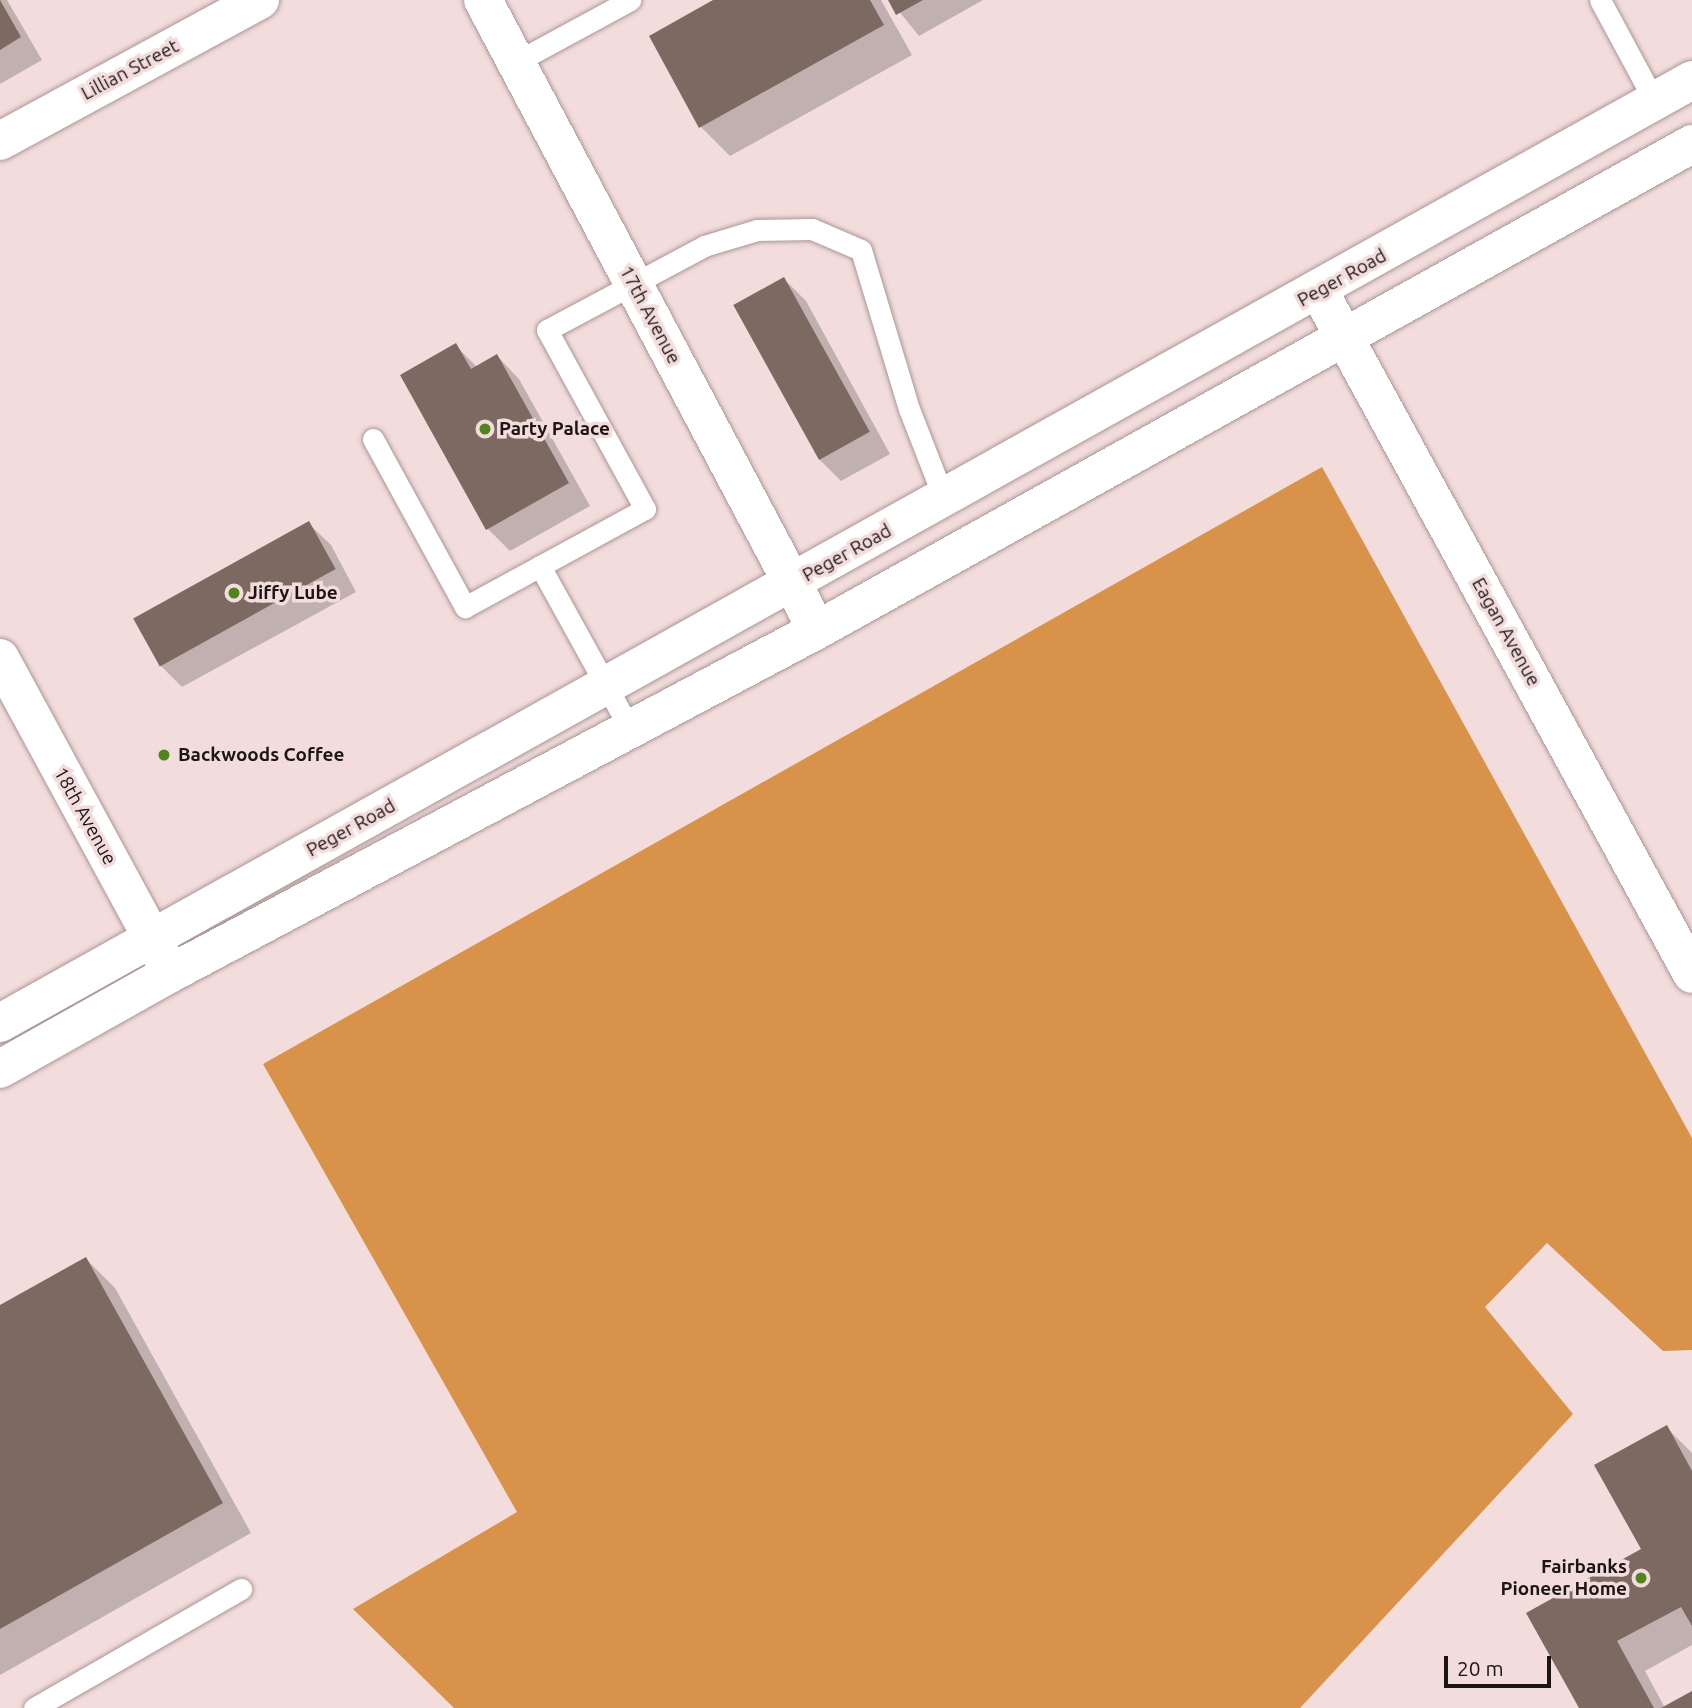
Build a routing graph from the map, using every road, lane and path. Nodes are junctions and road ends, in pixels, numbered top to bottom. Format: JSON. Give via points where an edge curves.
{"nodes":[{"id":1,"x":260,"y":0,"type":"edge"},
{"id":2,"x":483,"y":0,"type":"edge"},
{"id":3,"x":630,"y":0,"type":"edge"},
{"id":4,"x":1600,"y":0,"type":"edge"},
{"id":5,"x":516,"y":62,"type":"junction"},
{"id":6,"x":1692,"y":80,"type":"edge"},
{"id":7,"x":1655,"y":102,"type":"junction"},
{"id":8,"x":0,"y":141,"type":"edge"},
{"id":9,"x":1692,"y":144,"type":"edge"},
{"id":10,"x":633,"y":283,"type":"junction"},
{"id":11,"x":1319,"y":291,"type":"junction"},
{"id":12,"x":1346,"y":340,"type":"junction"},
{"id":13,"x":373,"y":439,"type":"dead end"},
{"id":14,"x":944,"y":499,"type":"junction"},
{"id":15,"x":540,"y":566,"type":"junction"},
{"id":16,"x":792,"y":584,"type":"junction"},
{"id":17,"x":817,"y":630,"type":"junction"},
{"id":18,"x":0,"y":658,"type":"edge"},
{"id":19,"x":607,"y":687,"type":"junction"},
{"id":20,"x":630,"y":729,"type":"junction"},
{"id":21,"x":152,"y":939,"type":"junction"},
{"id":22,"x":171,"y":973,"type":"junction"},
{"id":23,"x":1692,"y":974,"type":"edge"},
{"id":24,"x":0,"y":1023,"type":"edge"},
{"id":25,"x":0,"y":1069,"type":"edge"},
{"id":26,"x":241,"y":1589,"type":"dead end"},
{"id":27,"x":34,"y":1708,"type":"edge"}],
"edges":[{"from":1,"to":8,"type":"main road","name":"Lillian Street"},
{"from":2,"to":5,"type":"main road","name":"17th Avenue"},
{"from":3,"to":5,"type":"lane"},
{"from":4,"to":7,"type":"lane"},
{"from":5,"to":10,"type":"main road","name":"17th Avenue"},
{"from":6,"to":7,"type":"main road","name":"Peger Road"},
{"from":7,"to":11,"type":"main road","name":"Peger Road"},
{"from":9,"to":12,"type":"main road"},
{"from":10,"to":14,"type":"lane","via":[[704,246],[757,230],[812,229],[861,250],[909,409]]},
{"from":10,"to":15,"type":"lane","via":[[547,330],[645,509]]},
{"from":10,"to":16,"type":"main road","name":"17th Avenue"},
{"from":11,"to":12,"type":"main road","name":"Eagan Avenue"},
{"from":11,"to":14,"type":"main road","name":"Peger Road"},
{"from":12,"to":17,"type":"main road"},
{"from":12,"to":23,"type":"main road","name":"Eagan Avenue"},
{"from":13,"to":15,"type":"lane","via":[[465,607]]},
{"from":14,"to":16,"type":"main road","name":"Peger Road"},
{"from":15,"to":19,"type":"lane"},
{"from":16,"to":17,"type":"main road","name":"17th Avenue"},
{"from":16,"to":19,"type":"main road","name":"Peger Road"},
{"from":17,"to":20,"type":"main road"},
{"from":18,"to":21,"type":"main road","name":"18th Avenue"},
{"from":19,"to":20,"type":"lane"},
{"from":19,"to":21,"type":"main road","name":"Peger Road"},
{"from":20,"to":22,"type":"main road"},
{"from":21,"to":22,"type":"main road","name":"18th Avenue"},
{"from":21,"to":24,"type":"main road","name":"Peger Road"},
{"from":22,"to":25,"type":"main road"},
{"from":26,"to":27,"type":"lane"}]}
